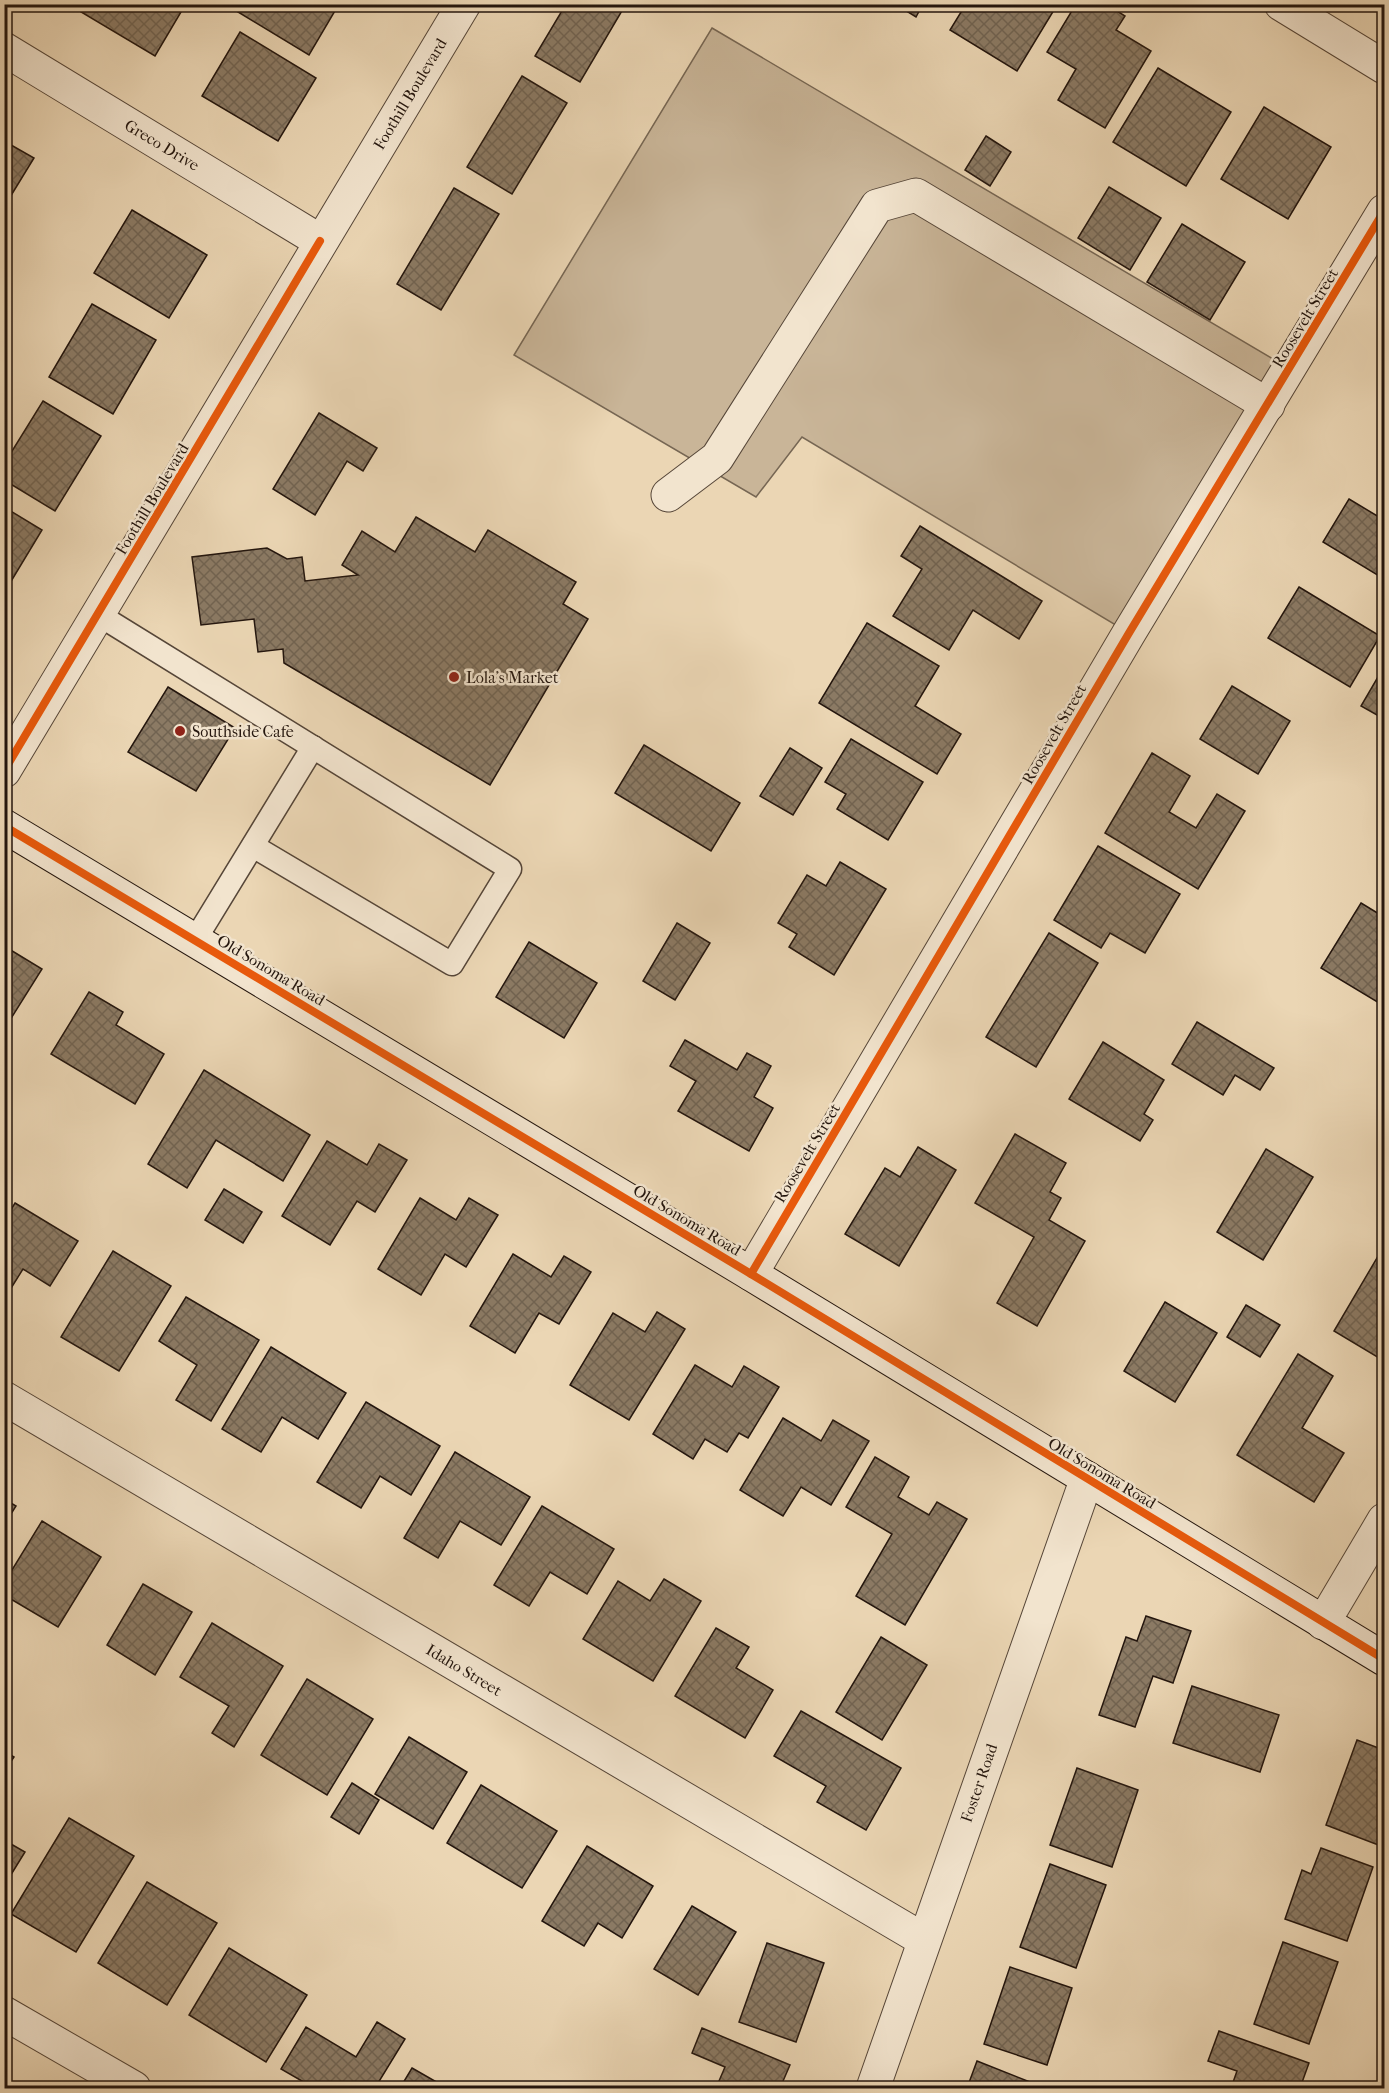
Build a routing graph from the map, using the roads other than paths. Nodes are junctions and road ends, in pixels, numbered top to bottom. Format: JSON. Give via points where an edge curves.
{"nodes":[{"id":1,"x":464,"y":4,"type":"edge"},
{"id":2,"x":1281,"y":4,"type":"edge"},
{"id":3,"x":4,"y":49,"type":"edge"},
{"id":4,"x":1384,"y":67,"type":"edge"},
{"id":5,"x":1384,"y":211,"type":"edge"},
{"id":6,"x":320,"y":241,"type":"junction"},
{"id":7,"x":1268,"y":405,"type":"junction"},
{"id":8,"x":668,"y":495,"type":"dead end"},
{"id":9,"x":99,"y":615,"type":"junction"},
{"id":10,"x":314,"y":747,"type":"junction"},
{"id":11,"x":4,"y":771,"type":"edge"},
{"id":12,"x":4,"y":826,"type":"edge"},
{"id":13,"x":253,"y":846,"type":"junction"},
{"id":14,"x":195,"y":940,"type":"junction"},
{"id":15,"x":752,"y":1274,"type":"junction"},
{"id":16,"x":4,"y":1398,"type":"edge"},
{"id":17,"x":1087,"y":1478,"type":"junction"},
{"id":18,"x":1384,"y":1520,"type":"edge"},
{"id":19,"x":1323,"y":1623,"type":"junction"},
{"id":20,"x":1384,"y":1659,"type":"edge"},
{"id":21,"x":924,"y":1940,"type":"junction"},
{"id":22,"x":4,"y":2013,"type":"edge"},
{"id":23,"x":134,"y":2088,"type":"edge"},
{"id":24,"x":873,"y":2088,"type":"edge"}],
"edges":[{"from":1,"to":6,"type":"street","name":"Foothill Boulevard"},
{"from":2,"to":4,"type":"street"},
{"from":3,"to":6,"type":"street","name":"Greco Drive"},
{"from":5,"to":7,"type":"street","name":"Roosevelt Street"},
{"from":6,"to":9,"type":"street","name":"Foothill Boulevard"},
{"from":7,"to":8,"type":"street","via":[[916,195],[877,206],[717,458]]},
{"from":7,"to":15,"type":"street","name":"Roosevelt Street","via":[[1123,643]]},
{"from":9,"to":10,"type":"lane"},
{"from":9,"to":11,"type":"street","name":"Foothill Boulevard"},
{"from":10,"to":13,"type":"lane"},
{"from":10,"to":13,"type":"lane","via":[[510,869],[458,955],[452,964]]},
{"from":12,"to":14,"type":"street","name":"Old Sonoma Road"},
{"from":13,"to":14,"type":"lane"},
{"from":14,"to":15,"type":"street","name":"Old Sonoma Road"},
{"from":15,"to":17,"type":"street","name":"Old Sonoma Road"},
{"from":16,"to":21,"type":"street","name":"Idaho Street"},
{"from":17,"to":19,"type":"street","name":"Old Sonoma Road"},
{"from":17,"to":21,"type":"street","name":"Foster Road"},
{"from":18,"to":19,"type":"street"},
{"from":19,"to":20,"type":"street","name":"Old Sonoma Road"},
{"from":21,"to":24,"type":"street","name":"Foster Road"},
{"from":22,"to":23,"type":"street"}]}
